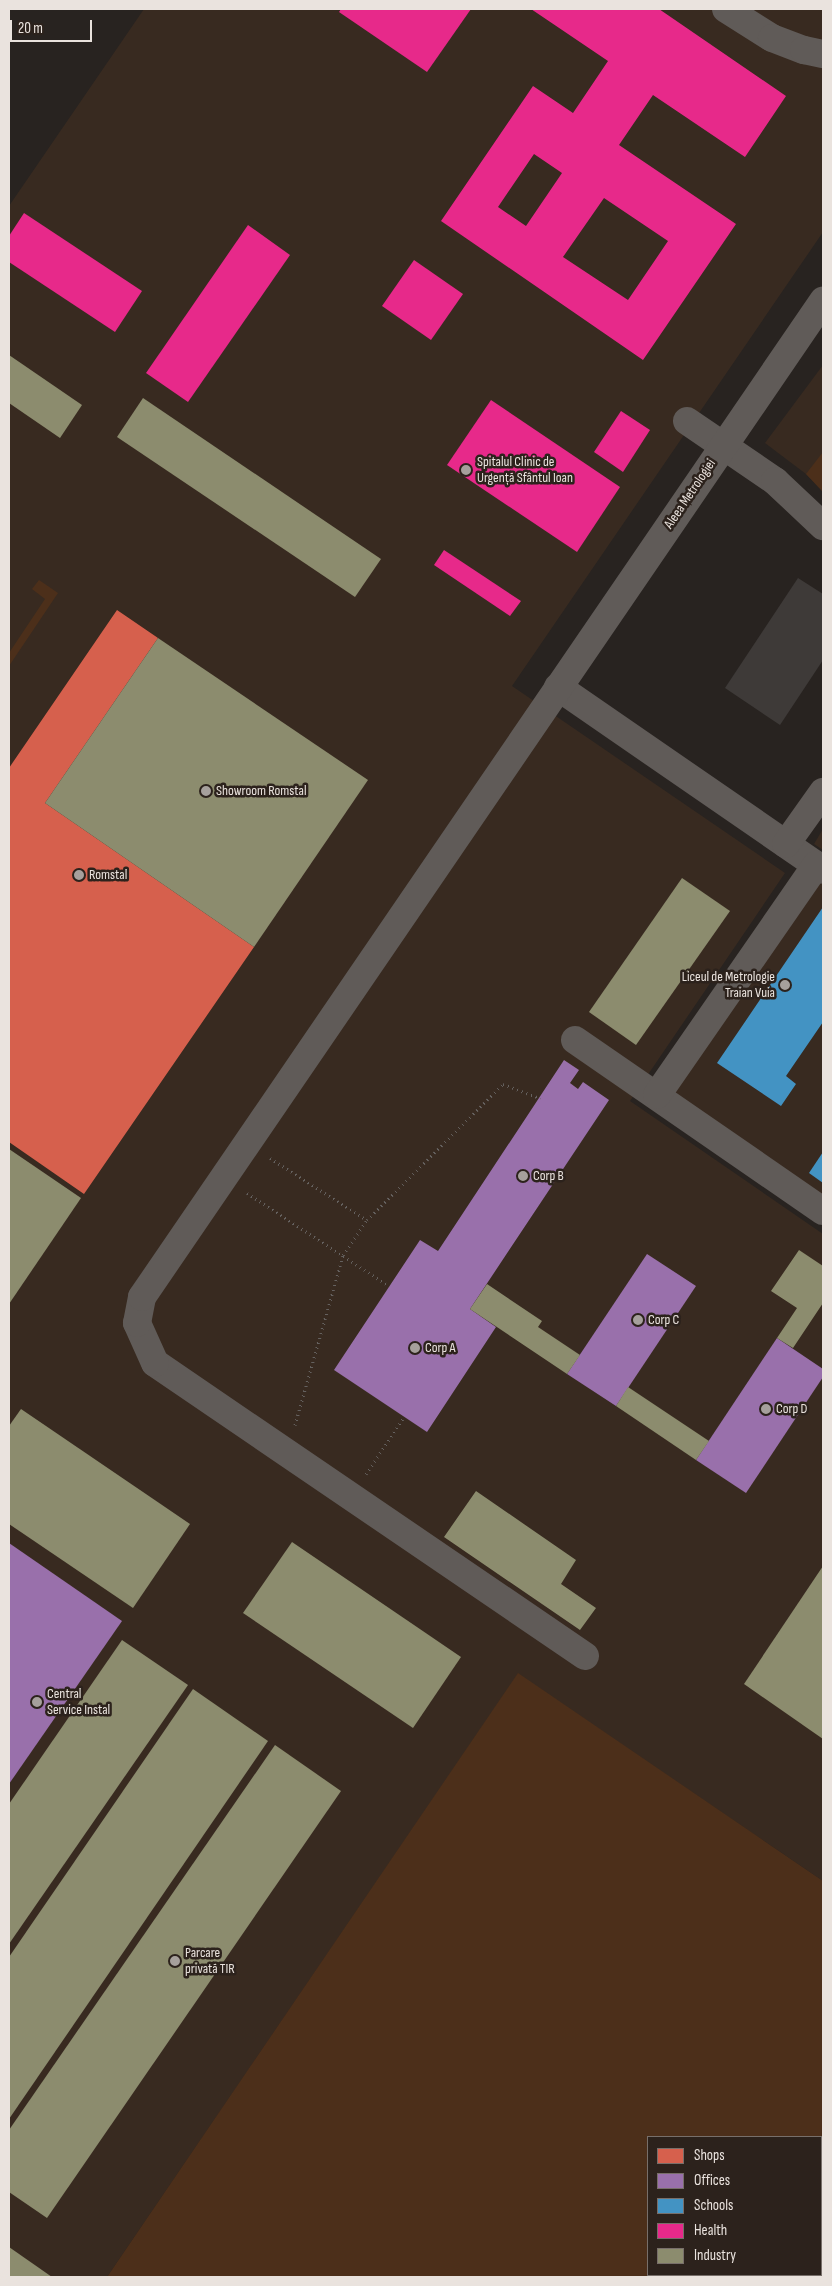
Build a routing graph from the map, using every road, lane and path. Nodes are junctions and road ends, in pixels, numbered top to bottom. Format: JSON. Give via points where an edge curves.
{"nodes":[{"id":1,"x":726,"y":9,"type":"edge"},
{"id":2,"x":823,"y":54,"type":"edge"},
{"id":3,"x":823,"y":301,"type":"edge"},
{"id":4,"x":686,"y":421,"type":"dead end"},
{"id":5,"x":724,"y":446,"type":"junction"},
{"id":6,"x":823,"y":526,"type":"edge"},
{"id":7,"x":558,"y":687,"type":"junction"},
{"id":8,"x":823,"y":792,"type":"edge"},
{"id":9,"x":786,"y":844,"type":"junction"},
{"id":10,"x":820,"y":868,"type":"edge"},
{"id":11,"x":575,"y":1040,"type":"dead end"},
{"id":12,"x":657,"y":1096,"type":"junction"},
{"id":13,"x":540,"y":1098,"type":"dead end"},
{"id":14,"x":246,"y":1143,"type":"junction"},
{"id":15,"x":223,"y":1177,"type":"junction"},
{"id":16,"x":823,"y":1211,"type":"edge"},
{"id":17,"x":367,"y":1220,"type":"junction"},
{"id":18,"x":342,"y":1256,"type":"junction"},
{"id":19,"x":389,"y":1286,"type":"dead end"},
{"id":20,"x":404,"y":1416,"type":"dead end"},
{"id":21,"x":287,"y":1452,"type":"junction"},
{"id":22,"x":351,"y":1495,"type":"junction"},
{"id":23,"x":585,"y":1656,"type":"dead end"}],
"edges":[{"from":1,"to":2,"type":"street","via":[[772,38]]},
{"from":3,"to":5,"type":"street","name":"Aleea Metrologiei"},
{"from":4,"to":5,"type":"street"},
{"from":5,"to":6,"type":"street","via":[[775,481]]},
{"from":5,"to":7,"type":"street","name":"Aleea Metrologiei"},
{"from":7,"to":9,"type":"street"},
{"from":7,"to":14,"type":"street","name":"Aleea Metrologiei"},
{"from":8,"to":9,"type":"street"},
{"from":9,"to":10,"type":"street"},
{"from":10,"to":12,"type":"street"},
{"from":11,"to":12,"type":"street"},
{"from":12,"to":16,"type":"street"},
{"from":13,"to":17,"type":"path","via":[[502,1084]]},
{"from":14,"to":15,"type":"street","name":"Aleea Metrologiei"},
{"from":14,"to":17,"type":"path"},
{"from":15,"to":18,"type":"path"},
{"from":15,"to":21,"type":"street","name":"Aleea Metrologiei","via":[[142,1296],[137,1323],[155,1362]]},
{"from":17,"to":18,"type":"path"},
{"from":18,"to":19,"type":"path"},
{"from":18,"to":21,"type":"path"},
{"from":20,"to":22,"type":"path"},
{"from":21,"to":22,"type":"street","name":"Aleea Metrologiei"},
{"from":22,"to":23,"type":"street","name":"Aleea Metrologiei"}]}
